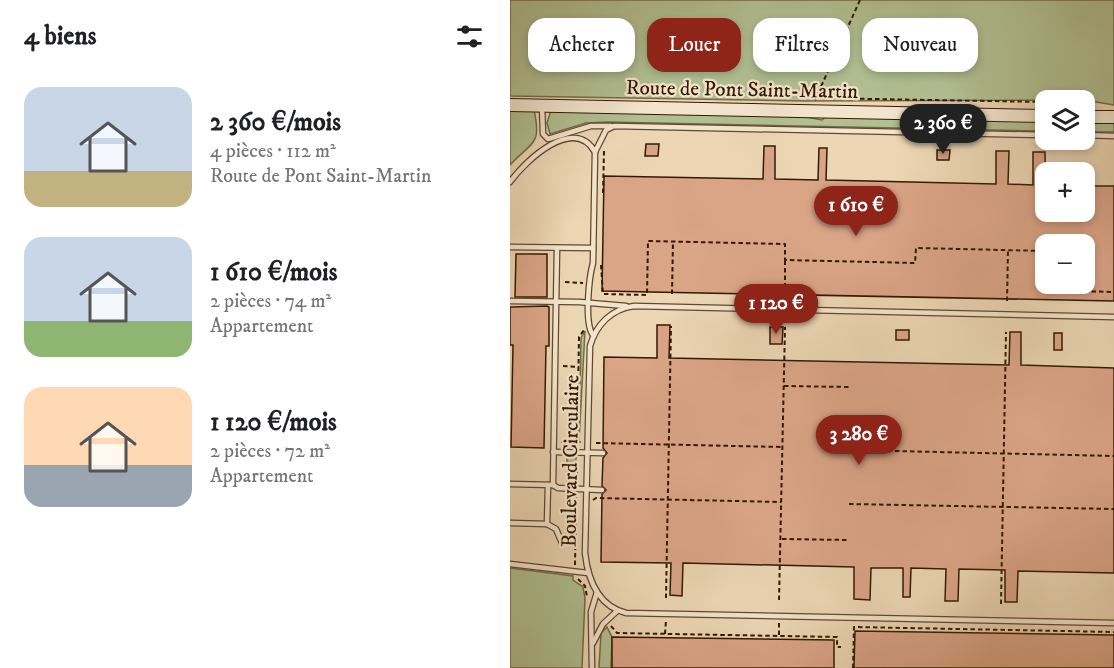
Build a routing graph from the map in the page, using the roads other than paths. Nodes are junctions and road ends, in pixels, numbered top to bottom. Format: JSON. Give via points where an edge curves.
{"nodes":[{"id":1,"x":510,"y":105,"type":"edge"},
{"id":2,"x":542,"y":105,"type":"junction"},
{"id":3,"x":1035,"y":116,"type":"edge"},
{"id":4,"x":1095,"y":117,"type":"edge"},
{"id":5,"x":1114,"y":117,"type":"edge"},
{"id":6,"x":614,"y":126,"type":"junction"},
{"id":7,"x":1095,"y":135,"type":"edge"},
{"id":8,"x":1114,"y":136,"type":"edge"},
{"id":9,"x":1035,"y":137,"type":"edge"},
{"id":10,"x":595,"y":152,"type":"junction"},
{"id":11,"x":510,"y":182,"type":"edge"},
{"id":12,"x":510,"y":247,"type":"edge"},
{"id":13,"x":556,"y":248,"type":"junction"},
{"id":14,"x":593,"y":248,"type":"junction"},
{"id":15,"x":510,"y":301,"type":"edge"},
{"id":16,"x":556,"y":302,"type":"junction"},
{"id":17,"x":589,"y":303,"type":"junction"},
{"id":18,"x":629,"y":307,"type":"junction"},
{"id":19,"x":1114,"y":316,"type":"edge"},
{"id":20,"x":593,"y":335,"type":"junction"},
{"id":21,"x":553,"y":452,"type":"junction"},
{"id":22,"x":587,"y":453,"type":"junction"},
{"id":23,"x":603,"y":453,"type":"dead end"},
{"id":24,"x":510,"y":484,"type":"edge"},
{"id":25,"x":550,"y":485,"type":"junction"},
{"id":26,"x":587,"y":489,"type":"junction"},
{"id":27,"x":602,"y":490,"type":"dead end"},
{"id":28,"x":510,"y":523,"type":"edge"},
{"id":29,"x":547,"y":524,"type":"junction"},
{"id":30,"x":562,"y":543,"type":"dead end"},
{"id":31,"x":510,"y":564,"type":"edge"},
{"id":32,"x":588,"y":573,"type":"junction"},
{"id":33,"x":597,"y":592,"type":"junction"},
{"id":34,"x":617,"y":611,"type":"junction"},
{"id":35,"x":1114,"y":623,"type":"edge"},
{"id":36,"x":593,"y":644,"type":"junction"},
{"id":37,"x":592,"y":668,"type":"edge"}],
"edges":[{"from":1,"to":2,"type":"main road","name":"Route de Pont Saint-Martin"},
{"from":2,"to":3,"type":"main road","name":"Route de Pont Saint-Martin"},
{"from":2,"to":6,"type":"lane","via":[[546,138],[591,126]]},
{"from":4,"to":5,"type":"main road"},
{"from":6,"to":9,"type":"lane"},
{"from":6,"to":10,"type":"lane","via":[[606,130]]},
{"from":7,"to":8,"type":"lane"},
{"from":10,"to":11,"type":"lane","via":[[582,138],[565,139],[529,161]]},
{"from":10,"to":14,"type":"lane","name":"Boulevard Circulaire"},
{"from":12,"to":13,"type":"lane"},
{"from":13,"to":14,"type":"lane"},
{"from":13,"to":16,"type":"lane"},
{"from":14,"to":17,"type":"lane","name":"Boulevard Circulaire"},
{"from":15,"to":16,"type":"lane"},
{"from":16,"to":17,"type":"lane"},
{"from":16,"to":21,"type":"lane"},
{"from":17,"to":18,"type":"lane"},
{"from":17,"to":20,"type":"lane","name":"Boulevard Circulaire","via":[[589,330]]},
{"from":18,"to":19,"type":"lane"},
{"from":18,"to":20,"type":"lane","via":[[606,318]]},
{"from":20,"to":22,"type":"lane","name":"Boulevard Circulaire"},
{"from":21,"to":22,"type":"lane"},
{"from":21,"to":25,"type":"lane"},
{"from":22,"to":23,"type":"lane"},
{"from":22,"to":26,"type":"lane","name":"Boulevard Circulaire"},
{"from":24,"to":25,"type":"lane"},
{"from":25,"to":26,"type":"lane"},
{"from":25,"to":29,"type":"lane"},
{"from":26,"to":27,"type":"lane"},
{"from":26,"to":32,"type":"lane","name":"Boulevard Circulaire"},
{"from":28,"to":29,"type":"lane"},
{"from":29,"to":30,"type":"lane","via":[[556,529]]},
{"from":31,"to":32,"type":"lane"},
{"from":32,"to":33,"type":"lane","name":"Boulevard Circulaire"},
{"from":33,"to":34,"type":"lane","name":"Boulevard Circulaire","via":[[606,605]]},
{"from":33,"to":36,"type":"lane","via":[[591,612]]},
{"from":34,"to":35,"type":"lane"},
{"from":34,"to":36,"type":"lane","via":[[603,624]]},
{"from":36,"to":37,"type":"lane"}]}
